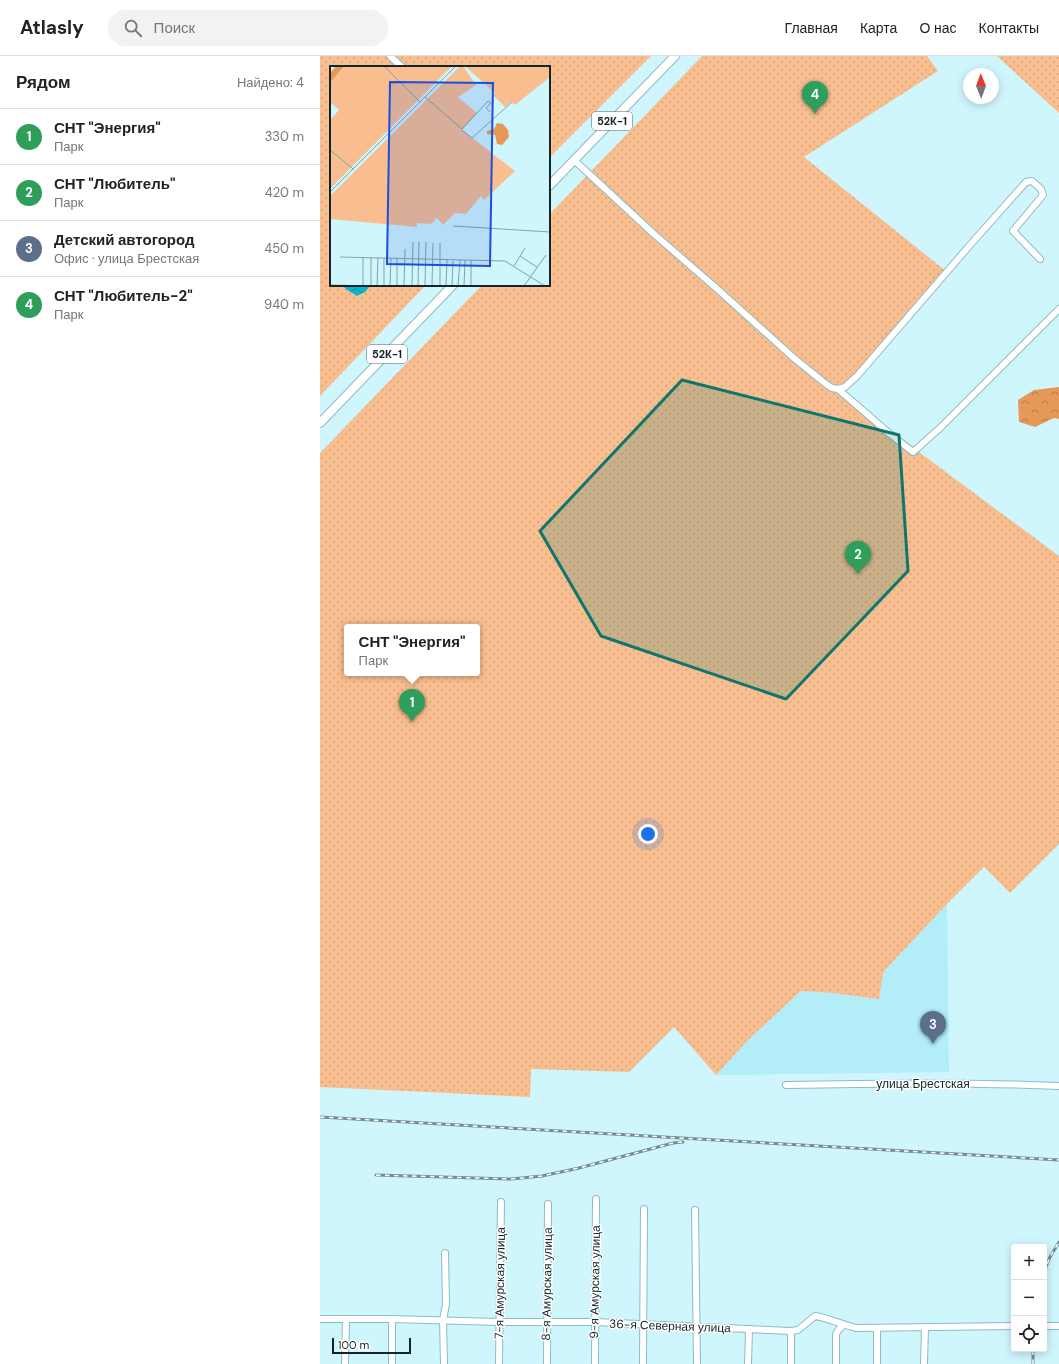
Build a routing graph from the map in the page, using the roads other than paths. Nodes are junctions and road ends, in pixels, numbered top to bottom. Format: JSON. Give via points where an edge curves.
{"nodes":[{"id":1,"x":390,"y":56,"type":"edge"},
{"id":2,"x":675,"y":56,"type":"edge"},
{"id":3,"x":401,"y":66,"type":"edge"},
{"id":4,"x":574,"y":160,"type":"junction"},
{"id":5,"x":550,"y":185,"type":"edge"},
{"id":6,"x":1040,"y":259,"type":"dead end"},
{"id":7,"x":452,"y":286,"type":"edge"},
{"id":8,"x":1059,"y":309,"type":"edge"},
{"id":9,"x":838,"y":389,"type":"junction"},
{"id":10,"x":320,"y":423,"type":"edge"},
{"id":11,"x":786,"y":1085,"type":"dead end"},
{"id":12,"x":1059,"y":1086,"type":"edge"},
{"id":13,"x":596,"y":1199,"type":"dead end"},
{"id":14,"x":501,"y":1202,"type":"dead end"},
{"id":15,"x":548,"y":1204,"type":"dead end"},
{"id":16,"x":644,"y":1209,"type":"dead end"},
{"id":17,"x":695,"y":1210,"type":"dead end"},
{"id":18,"x":445,"y":1253,"type":"dead end"},
{"id":19,"x":320,"y":1319,"type":"edge"},
{"id":20,"x":346,"y":1319,"type":"junction"},
{"id":21,"x":392,"y":1319,"type":"junction"},
{"id":22,"x":443,"y":1320,"type":"junction"},
{"id":23,"x":499,"y":1322,"type":"junction"},
{"id":24,"x":547,"y":1322,"type":"junction"},
{"id":25,"x":595,"y":1322,"type":"junction"},
{"id":26,"x":643,"y":1324,"type":"junction"},
{"id":27,"x":844,"y":1325,"type":"junction"},
{"id":28,"x":1011,"y":1326,"type":"edge"},
{"id":29,"x":1047,"y":1326,"type":"edge"},
{"id":30,"x":1059,"y":1326,"type":"edge"},
{"id":31,"x":696,"y":1327,"type":"junction"},
{"id":32,"x":925,"y":1327,"type":"junction"},
{"id":33,"x":877,"y":1328,"type":"junction"},
{"id":34,"x":749,"y":1329,"type":"junction"},
{"id":35,"x":791,"y":1331,"type":"junction"},
{"id":36,"x":346,"y":1364,"type":"edge"},
{"id":37,"x":392,"y":1364,"type":"edge"},
{"id":38,"x":444,"y":1364,"type":"edge"},
{"id":39,"x":499,"y":1364,"type":"edge"},
{"id":40,"x":547,"y":1364,"type":"edge"},
{"id":41,"x":595,"y":1364,"type":"edge"},
{"id":42,"x":643,"y":1364,"type":"edge"},
{"id":43,"x":697,"y":1364,"type":"edge"},
{"id":44,"x":748,"y":1364,"type":"edge"},
{"id":45,"x":791,"y":1364,"type":"edge"},
{"id":46,"x":836,"y":1364,"type":"edge"},
{"id":47,"x":877,"y":1364,"type":"edge"},
{"id":48,"x":924,"y":1364,"type":"edge"}],
"edges":[{"from":1,"to":3,"type":"street"},
{"from":2,"to":4,"type":"main road","number":"52К-1"},
{"from":4,"to":5,"type":"main road","number":"52К-1"},
{"from":4,"to":9,"type":"street","via":[[795,359],[826,384]]},
{"from":6,"to":9,"type":"street","via":[[1013,231],[1042,195],[1041,189],[1032,181],[1026,182],[858,375],[845,387]]},
{"from":7,"to":10,"type":"main road","number":"52К-1"},
{"from":8,"to":9,"type":"street","via":[[913,452]]},
{"from":11,"to":12,"type":"street","name":"улица Брестская"},
{"from":13,"to":25,"type":"street","name":"9-я Амурская улица"},
{"from":14,"to":23,"type":"street","name":"7-я Амурская улица"},
{"from":15,"to":24,"type":"street","name":"8-я Амурская улица"},
{"from":16,"to":26,"type":"street"},
{"from":17,"to":31,"type":"street"},
{"from":18,"to":22,"type":"street","via":[[446,1304]]},
{"from":19,"to":20,"type":"street","name":"36-я Северная улица"},
{"from":20,"to":21,"type":"street","name":"36-я Северная улица"},
{"from":20,"to":36,"type":"street"},
{"from":21,"to":22,"type":"street","name":"36-я Северная улица"},
{"from":21,"to":37,"type":"street"},
{"from":22,"to":23,"type":"street","name":"36-я Северная улица"},
{"from":22,"to":38,"type":"street"},
{"from":23,"to":24,"type":"street","name":"36-я Северная улица"},
{"from":23,"to":39,"type":"street","name":"7-я Амурская улица"},
{"from":24,"to":25,"type":"street","name":"36-я Северная улица"},
{"from":24,"to":40,"type":"street","name":"8-я Амурская улица"},
{"from":25,"to":26,"type":"street","name":"36-я Северная улица"},
{"from":25,"to":41,"type":"street","name":"9-я Амурская улица"},
{"from":26,"to":31,"type":"street","name":"36-я Северная улица"},
{"from":26,"to":42,"type":"street"},
{"from":27,"to":33,"type":"street"},
{"from":27,"to":35,"type":"street","via":[[815,1316],[798,1330]]},
{"from":27,"to":46,"type":"street","via":[[836,1334]]},
{"from":28,"to":32,"type":"street"},
{"from":29,"to":30,"type":"street"},
{"from":31,"to":34,"type":"street","name":"36-я Северная улица"},
{"from":31,"to":43,"type":"street"},
{"from":32,"to":33,"type":"street"},
{"from":32,"to":48,"type":"street"},
{"from":33,"to":47,"type":"street"},
{"from":34,"to":35,"type":"street","name":"36-я Северная улица"},
{"from":34,"to":44,"type":"street"},
{"from":35,"to":45,"type":"street"}]}
